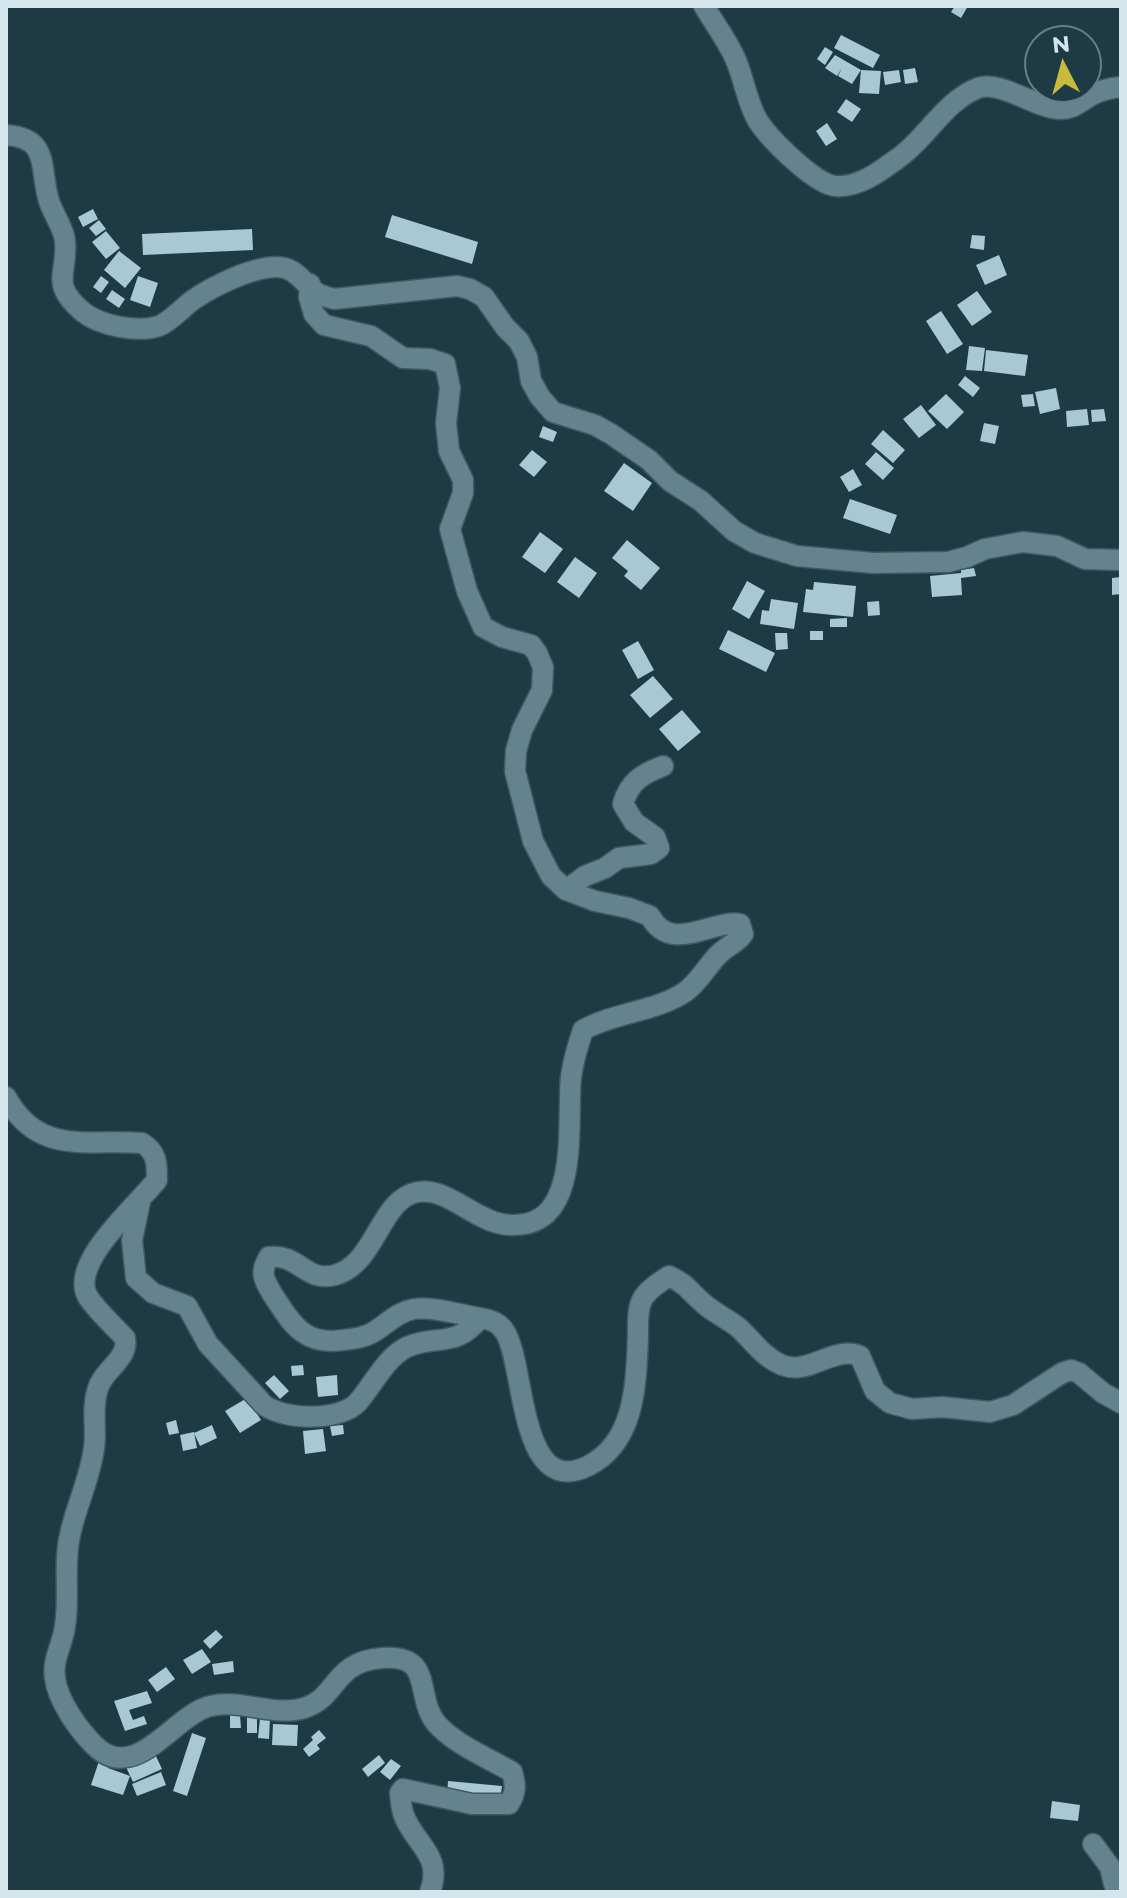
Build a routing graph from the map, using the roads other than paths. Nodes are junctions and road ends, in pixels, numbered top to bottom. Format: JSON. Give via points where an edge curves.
{"nodes":[{"id":1,"x":704,"y":6,"type":"edge"},
{"id":2,"x":1121,"y":87,"type":"edge"},
{"id":3,"x":6,"y":135,"type":"edge"},
{"id":4,"x":310,"y":284,"type":"junction"},
{"id":5,"x":1121,"y":560,"type":"edge"},
{"id":6,"x":663,"y":766,"type":"dead end"},
{"id":7,"x":566,"y":890,"type":"junction"},
{"id":8,"x":6,"y":1097,"type":"edge"},
{"id":9,"x":140,"y":1202,"type":"junction"},
{"id":10,"x":480,"y":1318,"type":"junction"},
{"id":11,"x":1121,"y":1403,"type":"edge"},
{"id":12,"x":1093,"y":1844,"type":"dead end"},
{"id":13,"x":430,"y":1892,"type":"edge"},
{"id":14,"x":1121,"y":1892,"type":"edge"}],
"edges":[{"from":1,"to":2,"type":"street","via":[[735,56],[758,121],[803,170],[835,186],[876,174],[975,89],[997,89],[1066,109]]},
{"from":3,"to":4,"type":"street","via":[[32,142],[43,156],[47,195],[65,237],[62,282],[66,294],[87,315],[143,330],[161,325],[212,288],[267,268],[295,272]]},
{"from":4,"to":5,"type":"street","via":[[334,299],[457,286],[484,297],[519,341],[531,381],[553,412],[611,434],[734,531],[780,553],[873,563],[948,562],[1023,542],[1057,546],[1085,559]]},
{"from":4,"to":7,"type":"street","via":[[314,314],[324,325],[371,336],[403,358],[445,364],[449,451],[463,480],[450,529],[483,627],[531,645],[543,667],[542,690],[522,730],[515,771],[540,859]]},
{"from":6,"to":7,"type":"street","via":[[638,778],[627,789],[623,804],[659,848],[619,858]]},
{"from":7,"to":10,"type":"street","via":[[650,916],[669,932],[688,935],[730,923],[740,924],[743,934],[683,993],[583,1030],[571,1076],[567,1174],[545,1214],[523,1224],[501,1224],[433,1191],[416,1192],[397,1206],[370,1247],[340,1274],[322,1278],[281,1256],[269,1257],[263,1266],[262,1278],[298,1330],[311,1339],[361,1337],[416,1309]]},
{"from":8,"to":9,"type":"street","via":[[23,1121],[44,1136],[142,1143],[149,1148],[157,1159],[157,1180]]},
{"from":9,"to":10,"type":"street","via":[[132,1240],[136,1278],[153,1293],[187,1306],[208,1344],[275,1413],[314,1417],[355,1406],[396,1354],[469,1332]]},
{"from":9,"to":13,"type":"street","via":[[109,1234],[83,1282],[87,1295],[127,1346],[96,1395],[95,1448],[69,1537],[66,1621],[54,1663],[55,1681],[86,1737],[112,1757],[147,1749],[206,1707],[302,1709],[359,1662],[412,1662],[434,1721],[512,1772],[516,1783],[509,1804],[403,1789],[403,1815],[434,1867]]},
{"from":10,"to":11,"type":"street","via":[[505,1330],[515,1353],[535,1448],[545,1463],[560,1470],[587,1466],[613,1445],[625,1426],[637,1379],[641,1301],[669,1276],[786,1367],[851,1352],[860,1356],[875,1391],[890,1403],[912,1409],[990,1412],[1013,1405],[1071,1370]]},
{"from":12,"to":14,"type":"street"}]}
